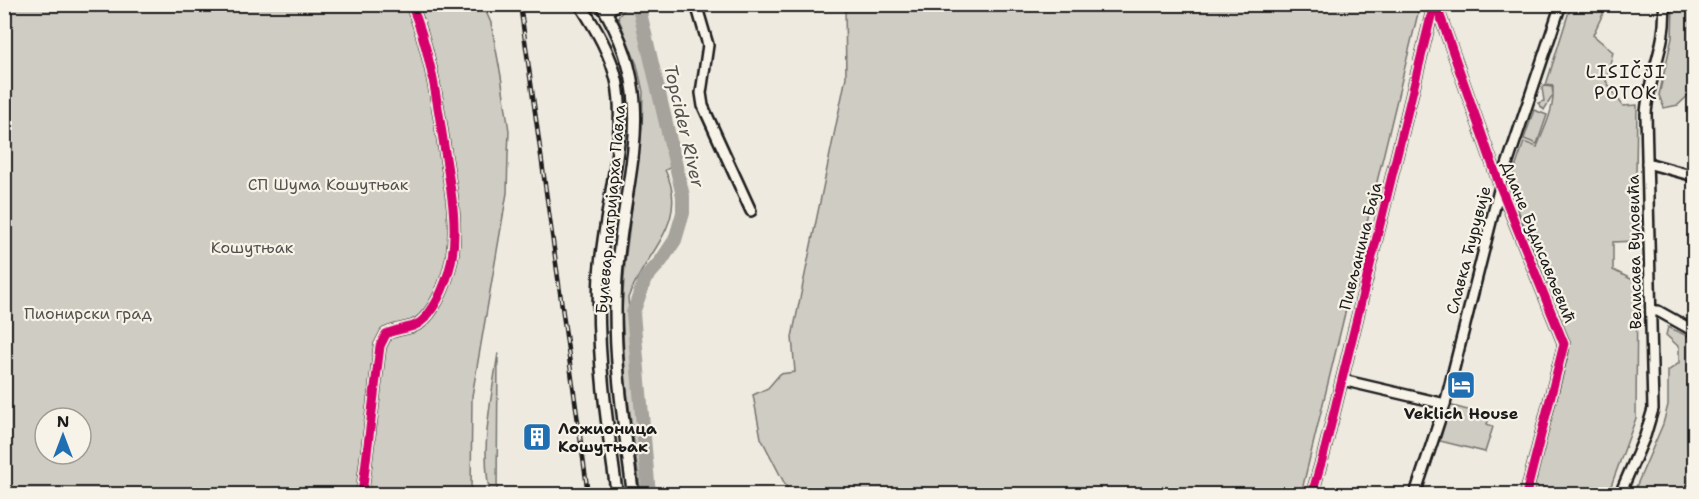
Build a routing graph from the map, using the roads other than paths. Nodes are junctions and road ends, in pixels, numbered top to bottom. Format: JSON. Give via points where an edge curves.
{"nodes":[{"id":1,"x":411,"y":4,"type":"edge"},
{"id":2,"x":580,"y":4,"type":"edge"},
{"id":3,"x":618,"y":4,"type":"edge"},
{"id":4,"x":696,"y":4,"type":"edge"},
{"id":5,"x":1435,"y":4,"type":"edge"},
{"id":6,"x":1561,"y":4,"type":"edge"},
{"id":7,"x":1664,"y":4,"type":"edge"},
{"id":8,"x":603,"y":8,"type":"edge"},
{"id":9,"x":1647,"y":163,"type":"junction"},
{"id":10,"x":1695,"y":176,"type":"edge"},
{"id":11,"x":1500,"y":186,"type":"junction"},
{"id":12,"x":751,"y":211,"type":"dead end"},
{"id":13,"x":1651,"y":311,"type":"junction"},
{"id":14,"x":1695,"y":331,"type":"edge"},
{"id":15,"x":1342,"y":380,"type":"junction"},
{"id":16,"x":1445,"y":404,"type":"junction"},
{"id":17,"x":363,"y":495,"type":"edge"},
{"id":18,"x":617,"y":495,"type":"edge"},
{"id":19,"x":633,"y":495,"type":"edge"},
{"id":20,"x":1312,"y":495,"type":"edge"},
{"id":21,"x":1415,"y":495,"type":"edge"},
{"id":22,"x":1526,"y":495,"type":"edge"},
{"id":23,"x":1620,"y":495,"type":"edge"}],
"edges":[{"from":1,"to":17,"type":"street","via":[[426,50],[438,109],[453,210],[452,257],[427,316],[417,325],[386,334],[380,346]]},
{"from":2,"to":18,"type":"main road","name":"Булевар патријарха Павла","via":[[608,54],[619,101],[618,137],[600,256],[599,308],[603,405]]},
{"from":3,"to":8,"type":"street"},
{"from":4,"to":12,"type":"street","via":[[708,45],[701,93],[703,106]]},
{"from":5,"to":11,"type":"street","name":"Диане Будисављевић"},
{"from":5,"to":15,"type":"street","name":"Пивљанина Баја"},
{"from":6,"to":11,"type":"street","name":"Славка Ћурувије"},
{"from":7,"to":9,"type":"street","name":"Велисава Вуловића","via":[[1664,40],[1647,101]]},
{"from":8,"to":19,"type":"main road","name":"Булевар патријарха Павла","via":[[624,48],[636,103],[618,257],[615,330]]},
{"from":9,"to":10,"type":"street"},
{"from":9,"to":13,"type":"street","name":"Велисава Вуловића"},
{"from":11,"to":16,"type":"street","name":"Славка Ћурувије"},
{"from":11,"to":22,"type":"street","name":"Диане Будисављевић","via":[[1564,345]]},
{"from":13,"to":14,"type":"street"},
{"from":13,"to":23,"type":"street","name":"Велисава Вуловића","via":[[1652,413]]},
{"from":15,"to":16,"type":"street"},
{"from":15,"to":20,"type":"street","name":"Пивљанина Баја"},
{"from":16,"to":21,"type":"street","name":"Славка Ћурувије"}]}
